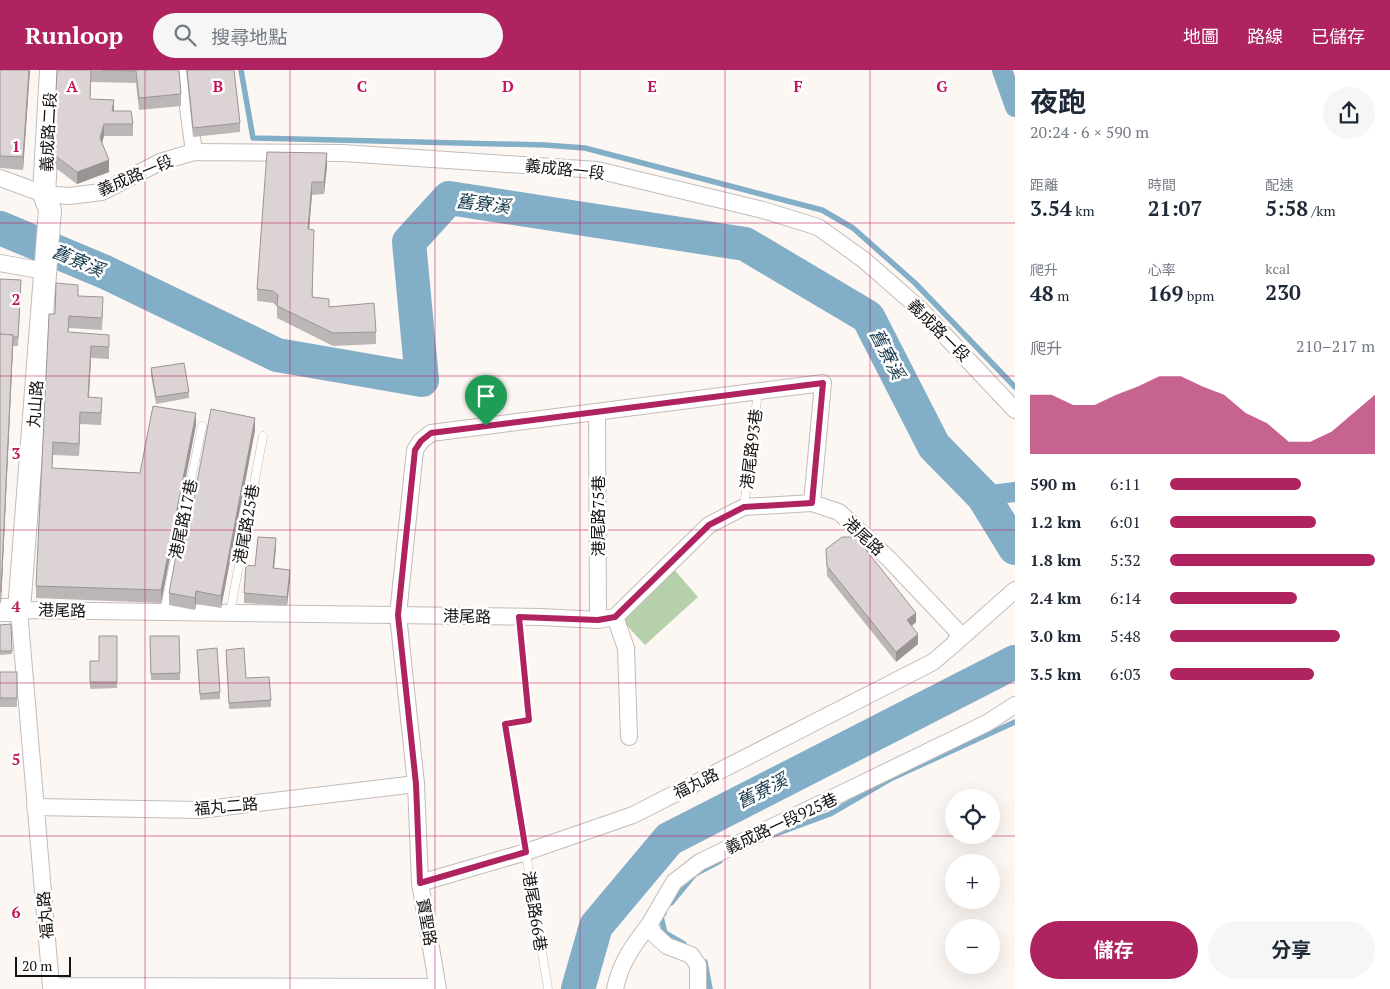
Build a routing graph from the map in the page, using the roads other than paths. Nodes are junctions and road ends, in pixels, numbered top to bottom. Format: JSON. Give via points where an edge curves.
{"nodes":[{"id":1,"x":52,"y":70,"type":"edge"},
{"id":2,"x":183,"y":70,"type":"edge"},
{"id":3,"x":194,"y":152,"type":"junction"},
{"id":4,"x":0,"y":178,"type":"edge"},
{"id":5,"x":47,"y":202,"type":"junction"},
{"id":6,"x":0,"y":263,"type":"edge"},
{"id":7,"x":45,"y":270,"type":"junction"},
{"id":8,"x":758,"y":392,"type":"junction"},
{"id":9,"x":1015,"y":410,"type":"edge"},
{"id":10,"x":598,"y":412,"type":"junction"},
{"id":11,"x":202,"y":426,"type":"dead end"},
{"id":12,"x":263,"y":436,"type":"dead end"},
{"id":13,"x":812,"y":503,"type":"junction"},
{"id":14,"x":744,"y":507,"type":"junction"},
{"id":15,"x":1015,"y":590,"type":"edge"},
{"id":16,"x":9,"y":610,"type":"edge"},
{"id":17,"x":164,"y":612,"type":"junction"},
{"id":18,"x":230,"y":613,"type":"junction"},
{"id":19,"x":398,"y":615,"type":"junction"},
{"id":20,"x":519,"y":617,"type":"junction"},
{"id":21,"x":615,"y":617,"type":"junction"},
{"id":22,"x":598,"y":620,"type":"junction"},
{"id":23,"x":954,"y":644,"type":"junction"},
{"id":24,"x":1015,"y":704,"type":"edge"},
{"id":25,"x":629,"y":737,"type":"dead end"},
{"id":26,"x":416,"y":784,"type":"junction"},
{"id":27,"x":35,"y":807,"type":"junction"},
{"id":28,"x":526,"y":852,"type":"junction"},
{"id":29,"x":420,"y":883,"type":"junction"},
{"id":30,"x":649,"y":925,"type":"junction"},
{"id":31,"x":437,"y":988,"type":"edge"},
{"id":32,"x":548,"y":989,"type":"edge"},
{"id":33,"x":615,"y":989,"type":"edge"},
{"id":34,"x":698,"y":989,"type":"edge"}],
"edges":[{"from":1,"to":5,"type":"street","name":"義成路二段"},
{"from":2,"to":3,"type":"street"},
{"from":3,"to":5,"type":"street","name":"義成路一段","via":[[160,162],[102,192]]},
{"from":3,"to":9,"type":"street","name":"義成路一段","via":[[344,153],[597,170],[763,210],[818,227],[864,260],[920,308]]},
{"from":4,"to":5,"type":"street","name":"義成路一段"},
{"from":5,"to":7,"type":"street","name":"義成路二段"},
{"from":6,"to":7,"type":"street"},
{"from":7,"to":16,"type":"street","name":"丸山路"},
{"from":8,"to":10,"type":"street","name":"寶聖路"},
{"from":8,"to":13,"type":"street","name":"寶聖路","via":[[823,383]]},
{"from":8,"to":14,"type":"lane","name":"港尾路93巷"},
{"from":10,"to":19,"type":"street","name":"寶聖路","via":[[431,433],[421,441],[415,450]]},
{"from":10,"to":22,"type":"street","name":"港尾路75巷"},
{"from":11,"to":17,"type":"lane","name":"港尾路17巷"},
{"from":12,"to":18,"type":"lane","name":"港尾路25巷"},
{"from":13,"to":14,"type":"street","name":"港尾路"},
{"from":13,"to":23,"type":"street","name":"港尾路","via":[[839,512],[890,560],[960,634]]},
{"from":14,"to":21,"type":"street","name":"港尾路","via":[[709,525]]},
{"from":15,"to":23,"type":"street"},
{"from":16,"to":17,"type":"street","name":"港尾路"},
{"from":16,"to":27,"type":"street","name":"福丸路"},
{"from":17,"to":18,"type":"street","name":"港尾路"},
{"from":18,"to":19,"type":"street","name":"港尾路"},
{"from":19,"to":20,"type":"street","name":"港尾路"},
{"from":19,"to":26,"type":"street","name":"寶聖路"},
{"from":20,"to":22,"type":"street","name":"港尾路"},
{"from":20,"to":28,"type":"lane","name":"港尾路66巷","via":[[529,720],[505,724]]},
{"from":21,"to":22,"type":"street","name":"港尾路"},
{"from":21,"to":25,"type":"street","via":[[626,648]]},
{"from":23,"to":28,"type":"street","name":"福丸路","via":[[933,662],[633,815]]},
{"from":24,"to":30,"type":"street","name":"義成路一段925巷","via":[[978,727],[700,862],[674,882]]},
{"from":26,"to":27,"type":"street","name":"福丸二路","via":[[199,810]]},
{"from":26,"to":29,"type":"street","name":"寶聖路"},
{"from":27,"to":31,"type":"street","name":"福丸路","via":[[51,986]]},
{"from":28,"to":29,"type":"street","name":"福丸路"},
{"from":28,"to":32,"type":"lane","name":"港尾路66巷"},
{"from":29,"to":31,"type":"street","name":"寶聖路"},
{"from":30,"to":33,"type":"street","name":"義成路一段925巷","via":[[632,946],[617,975]]},
{"from":30,"to":34,"type":"street","via":[[667,946],[691,955],[698,965]]}]}
